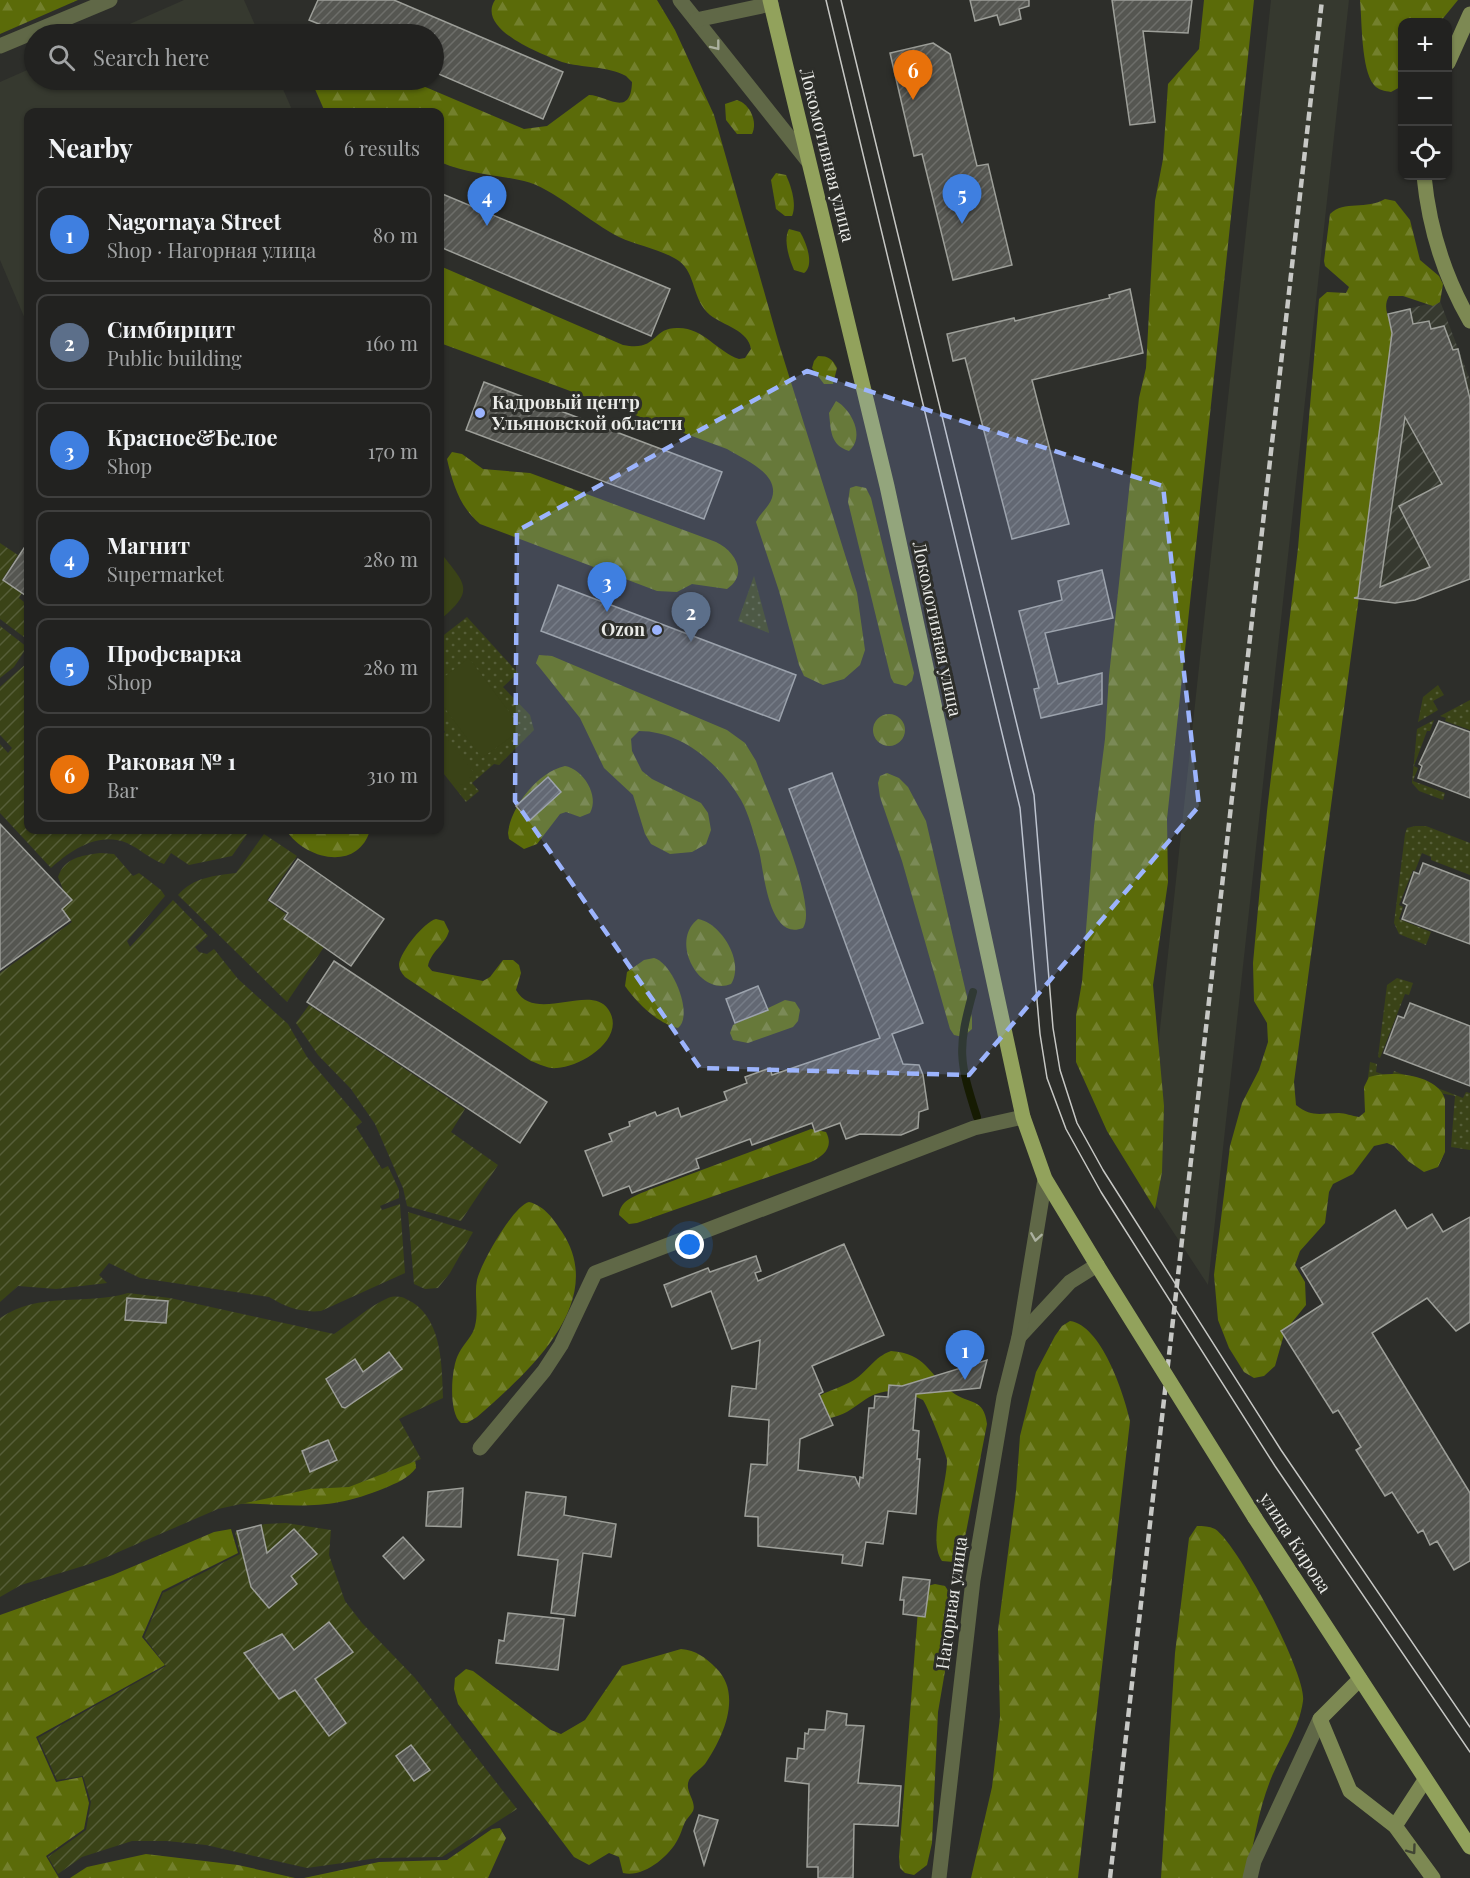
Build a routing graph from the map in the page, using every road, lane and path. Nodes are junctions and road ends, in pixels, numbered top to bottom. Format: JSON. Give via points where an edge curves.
{"nodes":[{"id":1,"x":110,"y":0,"type":"edge"},
{"id":2,"x":680,"y":0,"type":"edge"},
{"id":3,"x":771,"y":2,"type":"edge"},
{"id":4,"x":1470,"y":14,"type":"edge"},
{"id":5,"x":696,"y":20,"type":"junction"},
{"id":6,"x":53,"y":24,"type":"edge"},
{"id":7,"x":24,"y":36,"type":"edge"},
{"id":8,"x":0,"y":46,"type":"edge"},
{"id":9,"x":1452,"y":54,"type":"edge"},
{"id":10,"x":808,"y":161,"type":"junction"},
{"id":11,"x":1424,"y":180,"type":"edge"},
{"id":12,"x":1470,"y":321,"type":"edge"},
{"id":13,"x":1023,"y":1117,"type":"junction"},
{"id":14,"x":1045,"y":1179,"type":"junction"},
{"id":15,"x":1094,"y":1260,"type":"junction"},
{"id":16,"x":1019,"y":1337,"type":"junction"},
{"id":17,"x":480,"y":1448,"type":"dead end"},
{"id":18,"x":1360,"y":1679,"type":"junction"},
{"id":19,"x":1320,"y":1719,"type":"junction"},
{"id":20,"x":1425,"y":1780,"type":"junction"},
{"id":21,"x":1395,"y":1826,"type":"junction"},
{"id":22,"x":1470,"y":1847,"type":"edge"},
{"id":23,"x":939,"y":1878,"type":"edge"},
{"id":24,"x":1250,"y":1878,"type":"edge"},
{"id":25,"x":1432,"y":1878,"type":"edge"}],
"edges":[{"from":1,"to":6,"type":"street"},
{"from":2,"to":5,"type":"street"},
{"from":3,"to":5,"type":"street"},
{"from":3,"to":10,"type":"main road","name":"Локомотивная улица"},
{"from":4,"to":9,"type":"street"},
{"from":5,"to":10,"type":"street","one_way":true},
{"from":7,"to":8,"type":"street"},
{"from":10,"to":13,"type":"main road","name":"Локомотивная улица","via":[[886,486]]},
{"from":11,"to":12,"type":"street","via":[[1428,218],[1456,296]]},
{"from":13,"to":14,"type":"main road","name":"Локомотивная улица"},
{"from":13,"to":17,"type":"street","via":[[974,1128],[595,1273],[561,1345],[544,1371]]},
{"from":14,"to":15,"type":"main road","name":"Локомотивная улица"},
{"from":14,"to":16,"type":"street","name":"Нагорная улица","one_way":true},
{"from":15,"to":16,"type":"street","name":"Нагорная улица"},
{"from":15,"to":18,"type":"main road","name":"улица Кирова","bridge":true},
{"from":16,"to":23,"type":"street","name":"Нагорная улица","via":[[1004,1396],[974,1580]]},
{"from":18,"to":19,"type":"street"},
{"from":18,"to":20,"type":"main road","name":"улица Кирова"},
{"from":19,"to":21,"type":"street","via":[[1350,1791]]},
{"from":19,"to":24,"type":"street","via":[[1262,1841]]},
{"from":20,"to":21,"type":"street"},
{"from":20,"to":22,"type":"main road","name":"улица Кирова"},
{"from":21,"to":25,"type":"street","one_way":true}]}
